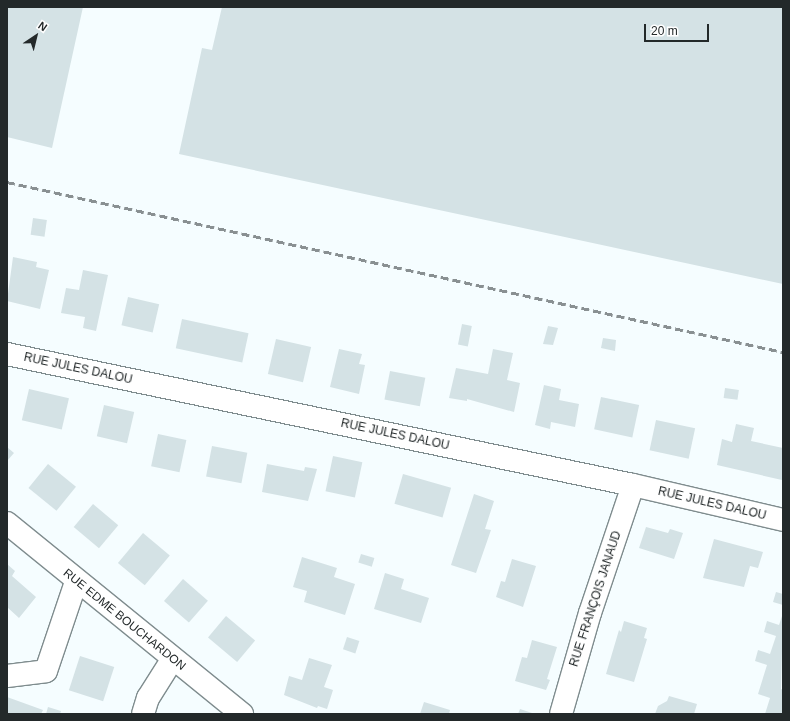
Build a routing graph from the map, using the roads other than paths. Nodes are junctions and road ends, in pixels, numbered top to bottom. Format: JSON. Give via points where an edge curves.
{"nodes":[{"id":1,"x":7,"y":354,"type":"edge"},
{"id":2,"x":633,"y":485,"type":"junction"},
{"id":3,"x":783,"y":520,"type":"edge"},
{"id":4,"x":7,"y":523,"type":"edge"},
{"id":5,"x":76,"y":582,"type":"junction"},
{"id":6,"x":172,"y":660,"type":"junction"},
{"id":7,"x":7,"y":676,"type":"edge"},
{"id":8,"x":143,"y":714,"type":"edge"},
{"id":9,"x":242,"y":714,"type":"edge"},
{"id":10,"x":561,"y":714,"type":"edge"}],
"edges":[{"from":1,"to":2,"type":"street","name":"RUE JULES DALOU"},
{"from":2,"to":3,"type":"street","name":"RUE JULES DALOU"},
{"from":2,"to":10,"type":"street","name":"RUE FRANÇOIS JANAUD","via":[[590,613]]},
{"from":4,"to":5,"type":"street","name":"RUE EDME BOUCHARDON"},
{"from":5,"to":6,"type":"street","name":"RUE EDME BOUCHARDON"},
{"from":5,"to":7,"type":"street","via":[[46,670]]},
{"from":6,"to":8,"type":"street","via":[[148,698]]},
{"from":6,"to":9,"type":"street","name":"RUE EDME BOUCHARDON"}]}
